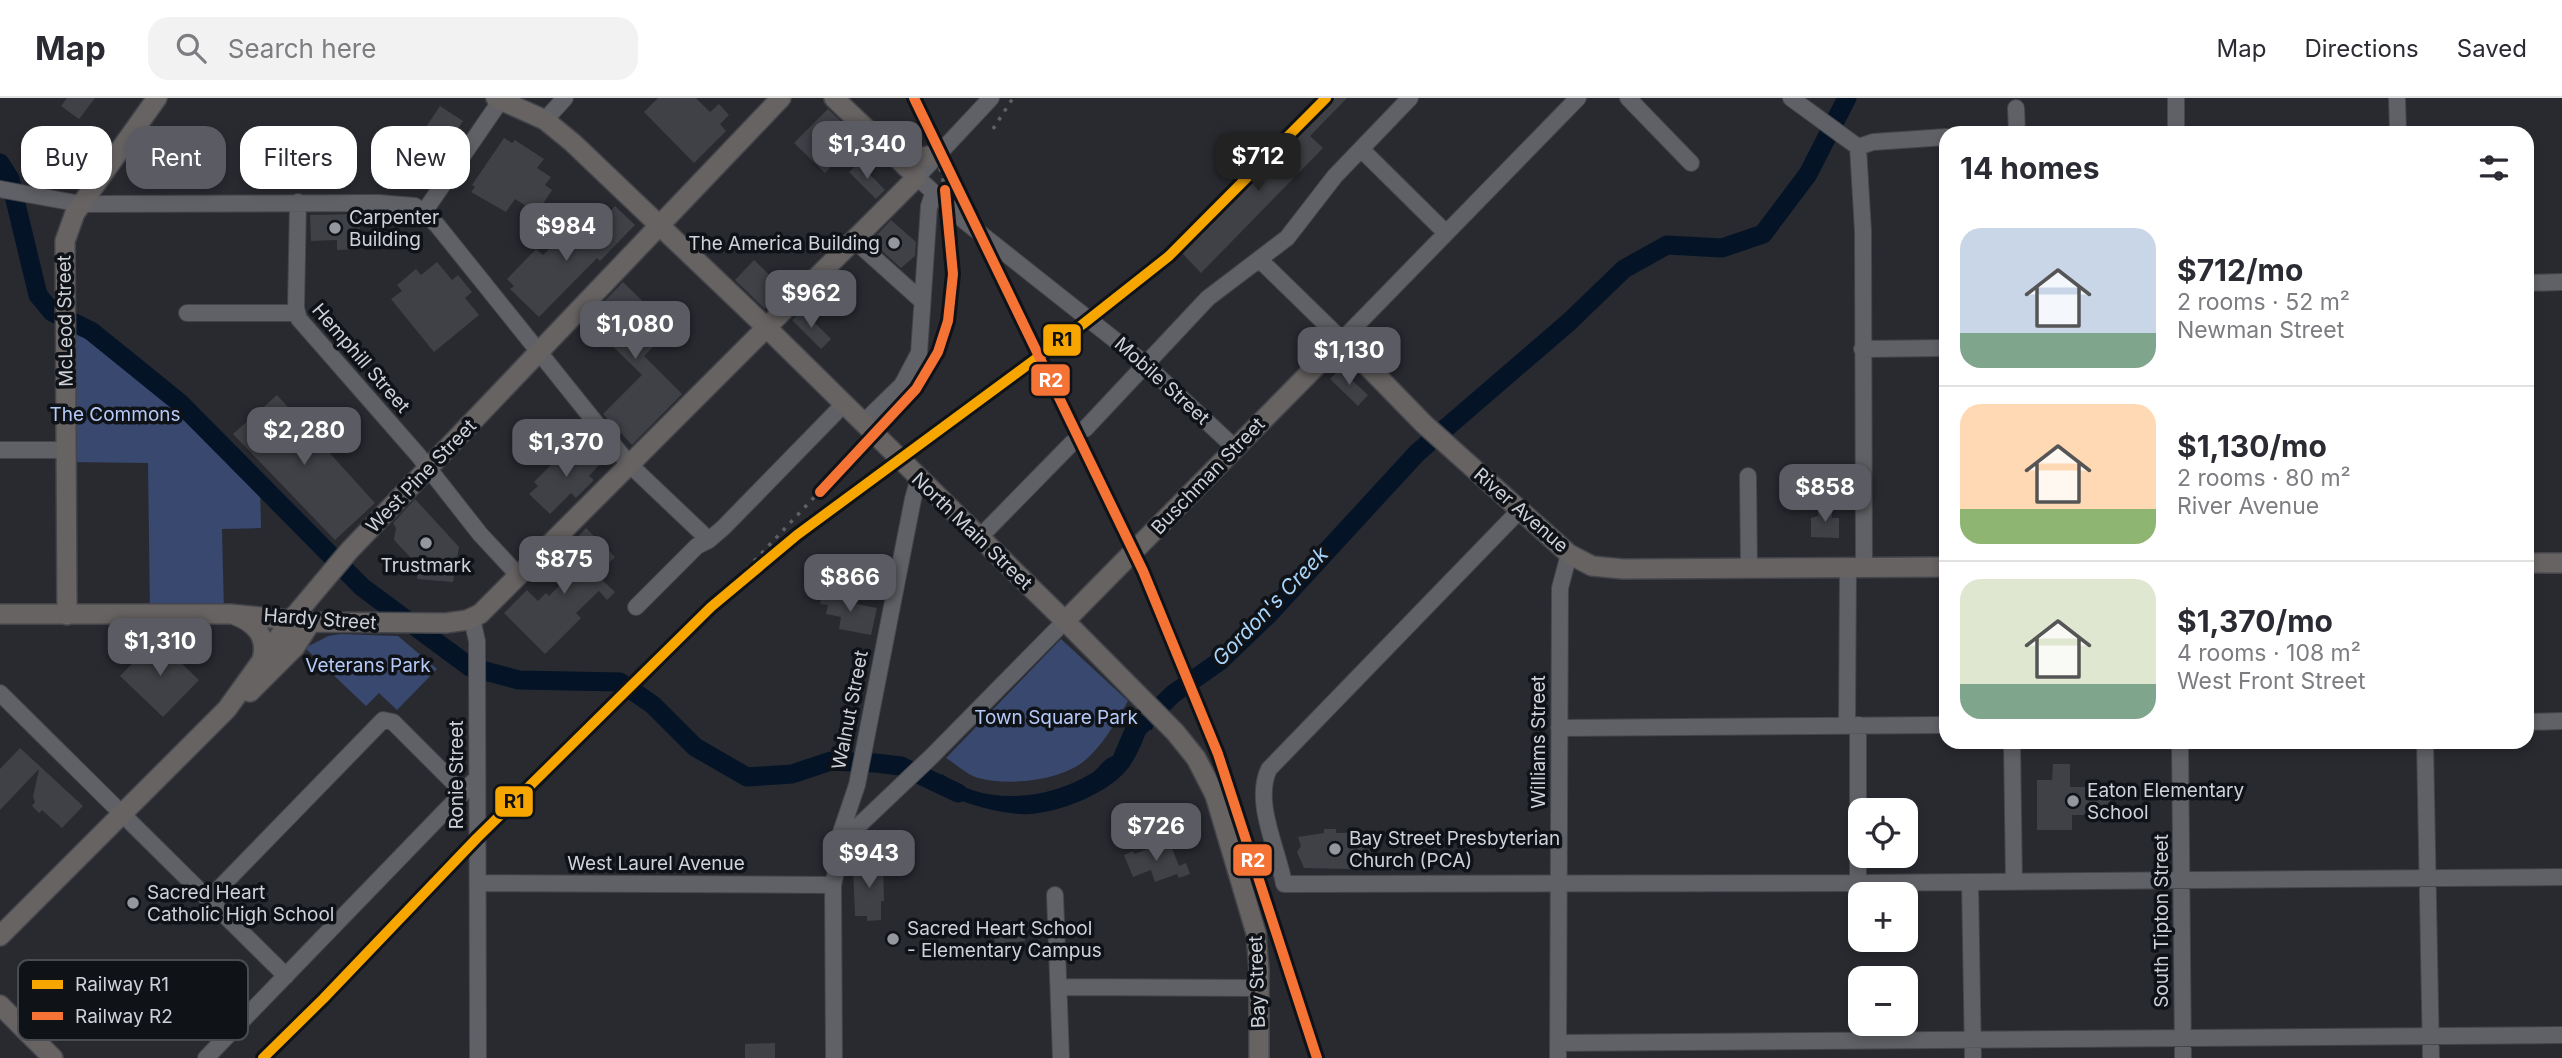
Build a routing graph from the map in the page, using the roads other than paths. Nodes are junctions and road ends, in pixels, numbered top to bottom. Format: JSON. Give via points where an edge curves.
{"nodes":[{"id":1,"x":157,"y":98,"type":"edge"},
{"id":2,"x":565,"y":98,"type":"edge"},
{"id":3,"x":781,"y":98,"type":"edge"},
{"id":4,"x":834,"y":98,"type":"edge"},
{"id":5,"x":991,"y":98,"type":"edge"},
{"id":6,"x":1410,"y":98,"type":"edge"},
{"id":7,"x":1578,"y":98,"type":"edge"},
{"id":8,"x":1628,"y":98,"type":"edge"},
{"id":9,"x":1791,"y":98,"type":"edge"},
{"id":10,"x":2176,"y":98,"type":"edge"},
{"id":11,"x":2398,"y":98,"type":"edge"},
{"id":12,"x":499,"y":99,"type":"edge"},
{"id":13,"x":2016,"y":108,"type":"dead end"},
{"id":14,"x":545,"y":120,"type":"junction"},
{"id":15,"x":2017,"y":126,"type":"edge"},
{"id":16,"x":2176,"y":126,"type":"edge"},
{"id":17,"x":2398,"y":126,"type":"edge"},
{"id":18,"x":1939,"y":137,"type":"edge"},
{"id":19,"x":1854,"y":145,"type":"junction"},
{"id":20,"x":1362,"y":149,"type":"junction"},
{"id":21,"x":893,"y":154,"type":"junction"},
{"id":22,"x":936,"y":155,"type":"junction"},
{"id":23,"x":1691,"y":163,"type":"dead end"},
{"id":24,"x":917,"y":177,"type":"junction"},
{"id":25,"x":0,"y":190,"type":"edge"},
{"id":26,"x":933,"y":194,"type":"junction"},
{"id":27,"x":298,"y":202,"type":"junction"},
{"id":28,"x":81,"y":204,"type":"junction"},
{"id":29,"x":424,"y":212,"type":"junction"},
{"id":30,"x":658,"y":224,"type":"junction"},
{"id":31,"x":1445,"y":232,"type":"junction"},
{"id":32,"x":853,"y":239,"type":"junction"},
{"id":33,"x":1260,"y":260,"type":"junction"},
{"id":34,"x":2562,"y":282,"type":"edge"},
{"id":35,"x":2534,"y":283,"type":"edge"},
{"id":36,"x":922,"y":301,"type":"junction"},
{"id":37,"x":187,"y":313,"type":"dead end"},
{"id":38,"x":297,"y":313,"type":"junction"},
{"id":39,"x":766,"y":327,"type":"junction"},
{"id":40,"x":1342,"y":340,"type":"junction"},
{"id":41,"x":1939,"y":348,"type":"edge"},
{"id":42,"x":1862,"y":349,"type":"junction"},
{"id":43,"x":538,"y":351,"type":"junction"},
{"id":44,"x":1144,"y":363,"type":"junction"},
{"id":45,"x":844,"y":404,"type":"junction"},
{"id":46,"x":863,"y":423,"type":"junction"},
{"id":47,"x":1085,"y":429,"type":"dead end"},
{"id":48,"x":1072,"y":443,"type":"dead end"},
{"id":49,"x":1234,"y":447,"type":"junction"},
{"id":50,"x":0,"y":450,"type":"edge"},
{"id":51,"x":66,"y":450,"type":"junction"},
{"id":52,"x":628,"y":463,"type":"junction"},
{"id":53,"x":428,"y":470,"type":"junction"},
{"id":54,"x":1748,"y":476,"type":"dead end"},
{"id":55,"x":919,"y":478,"type":"junction"},
{"id":56,"x":1519,"y":511,"type":"junction"},
{"id":57,"x":979,"y":538,"type":"junction"},
{"id":58,"x":709,"y":540,"type":"junction"},
{"id":59,"x":1569,"y":554,"type":"junction"},
{"id":60,"x":2534,"y":563,"type":"edge"},
{"id":61,"x":2562,"y":563,"type":"edge"},
{"id":62,"x":1939,"y":567,"type":"edge"},
{"id":63,"x":1856,"y":568,"type":"junction"},
{"id":64,"x":1749,"y":569,"type":"junction"},
{"id":65,"x":519,"y":576,"type":"junction"},
{"id":66,"x":322,"y":582,"type":"junction"},
{"id":67,"x":636,"y":607,"type":"dead end"},
{"id":68,"x":0,"y":614,"type":"edge"},
{"id":69,"x":67,"y":614,"type":"junction"},
{"id":70,"x":240,"y":614,"type":"junction"},
{"id":71,"x":472,"y":619,"type":"junction"},
{"id":72,"x":291,"y":620,"type":"junction"},
{"id":73,"x":1065,"y":621,"type":"junction"},
{"id":74,"x":311,"y":622,"type":"junction"},
{"id":75,"x":335,"y":623,"type":"junction"},
{"id":76,"x":262,"y":660,"type":"junction"},
{"id":77,"x":0,"y":693,"type":"edge"},
{"id":78,"x":227,"y":709,"type":"junction"},
{"id":79,"x":1163,"y":719,"type":"joint"},
{"id":80,"x":2562,"y":721,"type":"edge"},
{"id":81,"x":2534,"y":722,"type":"edge"},
{"id":82,"x":1939,"y":724,"type":"edge"},
{"id":83,"x":1853,"y":725,"type":"junction"},
{"id":84,"x":1559,"y":728,"type":"junction"},
{"id":85,"x":2012,"y":749,"type":"edge"},
{"id":86,"x":2180,"y":749,"type":"edge"},
{"id":87,"x":2425,"y":749,"type":"edge"},
{"id":88,"x":477,"y":778,"type":"junction"},
{"id":89,"x":857,"y":781,"type":"junction"},
{"id":90,"x":463,"y":792,"type":"junction"},
{"id":91,"x":871,"y":813,"type":"junction"},
{"id":92,"x":121,"y":815,"type":"junction"},
{"id":93,"x":840,"y":853,"type":"junction"},
{"id":94,"x":2562,"y":877,"type":"edge"},
{"id":95,"x":2429,"y":878,"type":"junction"},
{"id":96,"x":2182,"y":881,"type":"junction"},
{"id":97,"x":1559,"y":882,"type":"junction"},
{"id":98,"x":1858,"y":882,"type":"edge"},
{"id":99,"x":1918,"y":882,"type":"edge"},
{"id":100,"x":1970,"y":882,"type":"junction"},
{"id":101,"x":2014,"y":882,"type":"junction"},
{"id":102,"x":478,"y":883,"type":"junction"},
{"id":103,"x":1848,"y":883,"type":"edge"},
{"id":104,"x":833,"y":885,"type":"junction"},
{"id":105,"x":1055,"y":895,"type":"dead end"},
{"id":106,"x":208,"y":900,"type":"junction"},
{"id":107,"x":0,"y":936,"type":"edge"},
{"id":108,"x":286,"y":976,"type":"junction"},
{"id":109,"x":1060,"y":987,"type":"junction"},
{"id":110,"x":1259,"y":988,"type":"junction"},
{"id":111,"x":0,"y":1005,"type":"edge"},
{"id":112,"x":248,"y":1015,"type":"edge"},
{"id":113,"x":18,"y":1023,"type":"edge"},
{"id":114,"x":2562,"y":1035,"type":"edge"},
{"id":115,"x":2431,"y":1037,"type":"junction"},
{"id":116,"x":2183,"y":1039,"type":"junction"},
{"id":117,"x":35,"y":1040,"type":"edge"},
{"id":118,"x":224,"y":1040,"type":"edge"},
{"id":119,"x":1558,"y":1050,"type":"edge"},
{"id":120,"x":1972,"y":1050,"type":"edge"},
{"id":121,"x":53,"y":1058,"type":"edge"},
{"id":122,"x":206,"y":1058,"type":"edge"},
{"id":123,"x":478,"y":1058,"type":"edge"},
{"id":124,"x":834,"y":1058,"type":"edge"},
{"id":125,"x":1061,"y":1058,"type":"edge"},
{"id":126,"x":1259,"y":1058,"type":"edge"},
{"id":127,"x":2183,"y":1058,"type":"edge"},
{"id":128,"x":2431,"y":1058,"type":"edge"}],
"edges":[{"from":1,"to":28,"type":"main road","name":"McLeod Street"},
{"from":2,"to":14,"type":"street"},
{"from":3,"to":30,"type":"main road","name":"West Pine Street"},
{"from":4,"to":21,"type":"main road","name":"Mobile Street"},
{"from":5,"to":22,"type":"street"},
{"from":6,"to":20,"type":"street"},
{"from":7,"to":31,"type":"street","name":"Buschman Street"},
{"from":8,"to":23,"type":"street"},
{"from":9,"to":19,"type":"street"},
{"from":10,"to":16,"type":"street"},
{"from":11,"to":17,"type":"street"},
{"from":12,"to":14,"type":"main road","name":"North Main Street"},
{"from":12,"to":29,"type":"street"},
{"from":13,"to":15,"type":"street"},
{"from":14,"to":30,"type":"main road","name":"North Main Street"},
{"from":18,"to":19,"type":"street"},
{"from":19,"to":42,"type":"street","via":[[1863,231]]},
{"from":20,"to":31,"type":"street"},
{"from":20,"to":33,"type":"street","via":[[1287,237]]},
{"from":21,"to":22,"type":"main road"},
{"from":21,"to":24,"type":"main road","name":"Mobile Street"},
{"from":22,"to":24,"type":"street"},
{"from":24,"to":26,"type":"street","name":"Mobile Street"},
{"from":24,"to":32,"type":"main road"},
{"from":25,"to":28,"type":"street"},
{"from":26,"to":36,"type":"street"},
{"from":26,"to":44,"type":"street","name":"Mobile Street"},
{"from":27,"to":28,"type":"street"},
{"from":27,"to":29,"type":"street","via":[[411,205]]},
{"from":27,"to":38,"type":"street"},
{"from":28,"to":51,"type":"main road","name":"McLeod Street","via":[[65,241]]},
{"from":29,"to":43,"type":"street"},
{"from":30,"to":39,"type":"main road","name":"North Main Street"},
{"from":30,"to":43,"type":"main road","name":"West Pine Street"},
{"from":31,"to":40,"type":"street","name":"Buschman Street"},
{"from":32,"to":36,"type":"street"},
{"from":32,"to":39,"type":"main road"},
{"from":33,"to":40,"type":"street","name":"River Avenue"},
{"from":33,"to":44,"type":"street","via":[[1221,286]]},
{"from":34,"to":35,"type":"street"},
{"from":36,"to":46,"type":"street","via":[[915,363],[902,385]]},
{"from":37,"to":38,"type":"street","name":"Hemphill Street"},
{"from":38,"to":53,"type":"street","name":"Hemphill Street","via":[[303,326]]},
{"from":39,"to":45,"type":"main road","name":"North Main Street"},
{"from":39,"to":52,"type":"main road"},
{"from":40,"to":49,"type":"main road","name":"Buschman Street"},
{"from":40,"to":56,"type":"main road","name":"River Avenue"},
{"from":41,"to":42,"type":"street"},
{"from":42,"to":63,"type":"street"},
{"from":43,"to":52,"type":"street"},
{"from":43,"to":53,"type":"main road","name":"West Pine Street"},
{"from":44,"to":47,"type":"street"},
{"from":44,"to":49,"type":"street","name":"Mobile Street"},
{"from":45,"to":46,"type":"main road","name":"North Main Street"},
{"from":45,"to":58,"type":"street"},
{"from":46,"to":55,"type":"main road","name":"North Main Street"},
{"from":48,"to":57,"type":"street"},
{"from":49,"to":73,"type":"main road","name":"Buschman Street"},
{"from":50,"to":51,"type":"street"},
{"from":51,"to":69,"type":"main road","name":"McLeod Street"},
{"from":52,"to":58,"type":"street"},
{"from":52,"to":65,"type":"main road"},
{"from":53,"to":65,"type":"street","name":"Hemphill Street"},
{"from":53,"to":66,"type":"main road","name":"West Pine Street"},
{"from":54,"to":64,"type":"street"},
{"from":55,"to":57,"type":"main road","name":"North Main Street"},
{"from":55,"to":89,"type":"street","name":"Walnut Street"},
{"from":56,"to":59,"type":"main road","name":"River Avenue"},
{"from":56,"to":97,"type":"street","via":[[1269,769],[1263,800],[1284,884]]},
{"from":57,"to":73,"type":"main road","name":"North Main Street"},
{"from":58,"to":67,"type":"street","via":[[697,546]]},
{"from":59,"to":64,"type":"main road","name":"River Avenue","via":[[1608,568]]},
{"from":59,"to":84,"type":"street","name":"Williams Street","via":[[1560,588]]},
{"from":60,"to":61,"type":"main road"},
{"from":62,"to":63,"type":"main road","name":"River Avenue"},
{"from":63,"to":64,"type":"main road","name":"River Avenue"},
{"from":63,"to":83,"type":"street"},
{"from":65,"to":71,"type":"main road"},
{"from":66,"to":70,"type":"main road","via":[[285,603]]},
{"from":66,"to":72,"type":"main road","name":"West Pine Street"},
{"from":66,"to":75,"type":"main road","via":[[316,597],[320,609]]},
{"from":68,"to":69,"type":"main road","name":"Hardy Street"},
{"from":69,"to":70,"type":"main road","name":"Hardy Street"},
{"from":70,"to":72,"type":"main road","name":"Hardy Street"},
{"from":70,"to":76,"type":"main road","via":[[259,631],[264,644]]},
{"from":71,"to":75,"type":"main road","name":"Hardy Street"},
{"from":71,"to":88,"type":"street","name":"Ronie Street","via":[[477,641]]},
{"from":72,"to":74,"type":"main road","name":"Hardy Street"},
{"from":72,"to":76,"type":"main road","name":"West Pine Street"},
{"from":73,"to":79,"type":"main road","name":"North Main Street"},
{"from":73,"to":91,"type":"street","name":"Buschman Street"},
{"from":74,"to":75,"type":"main road","name":"Hardy Street"},
{"from":74,"to":78,"type":"main road","name":"West Pine Street","via":[[283,659]]},
{"from":76,"to":78,"type":"main road","name":"West Pine Street"},
{"from":77,"to":92,"type":"street"},
{"from":78,"to":92,"type":"main road","name":"West Pine Street"},
{"from":79,"to":110,"type":"main road","name":"Bay Street","via":[[1196,758],[1215,795],[1256,933]]},
{"from":80,"to":81,"type":"street"},
{"from":82,"to":83,"type":"street"},
{"from":83,"to":84,"type":"street"},
{"from":83,"to":98,"type":"street"},
{"from":84,"to":97,"type":"street","name":"Williams Street"},
{"from":85,"to":101,"type":"street"},
{"from":86,"to":96,"type":"street","name":"South Tipton Street"},
{"from":87,"to":95,"type":"street"},
{"from":88,"to":90,"type":"street"},
{"from":88,"to":102,"type":"street","name":"Ronie Street"},
{"from":89,"to":91,"type":"street","name":"Walnut Street","via":[[861,804]]},
{"from":89,"to":93,"type":"street","name":"Walnut Street","via":[[839,838]]},
{"from":90,"to":106,"type":"street","via":[[393,722],[383,720]]},
{"from":90,"to":108,"type":"street"},
{"from":91,"to":93,"type":"street","name":"Buschman Street"},
{"from":92,"to":106,"type":"street"},
{"from":92,"to":107,"type":"main road","name":"West Pine Street"},
{"from":93,"to":104,"type":"street","name":"Walnut Street"},
{"from":94,"to":95,"type":"street"},
{"from":95,"to":96,"type":"street"},
{"from":95,"to":115,"type":"street"},
{"from":96,"to":101,"type":"street"},
{"from":96,"to":116,"type":"street","name":"South Tipton Street"},
{"from":97,"to":103,"type":"street"},
{"from":97,"to":119,"type":"street","name":"Williams Street"},
{"from":99,"to":100,"type":"street"},
{"from":100,"to":101,"type":"street"},
{"from":100,"to":120,"type":"street"},
{"from":102,"to":104,"type":"street","name":"West Laurel Avenue"},
{"from":102,"to":123,"type":"street","name":"Ronie Street"},
{"from":104,"to":124,"type":"street","name":"Walnut Street"},
{"from":105,"to":109,"type":"street"},
{"from":106,"to":108,"type":"street"},
{"from":108,"to":112,"type":"street"},
{"from":109,"to":110,"type":"street"},
{"from":109,"to":125,"type":"street"},
{"from":110,"to":126,"type":"main road","name":"Bay Street"},
{"from":111,"to":113,"type":"main road"},
{"from":114,"to":115,"type":"street"},
{"from":115,"to":116,"type":"street"},
{"from":115,"to":128,"type":"street"},
{"from":116,"to":120,"type":"street"},
{"from":116,"to":127,"type":"street","name":"South Tipton Street"},
{"from":117,"to":121,"type":"main road"},
{"from":118,"to":122,"type":"street"},
{"from":119,"to":120,"type":"street"}]}
